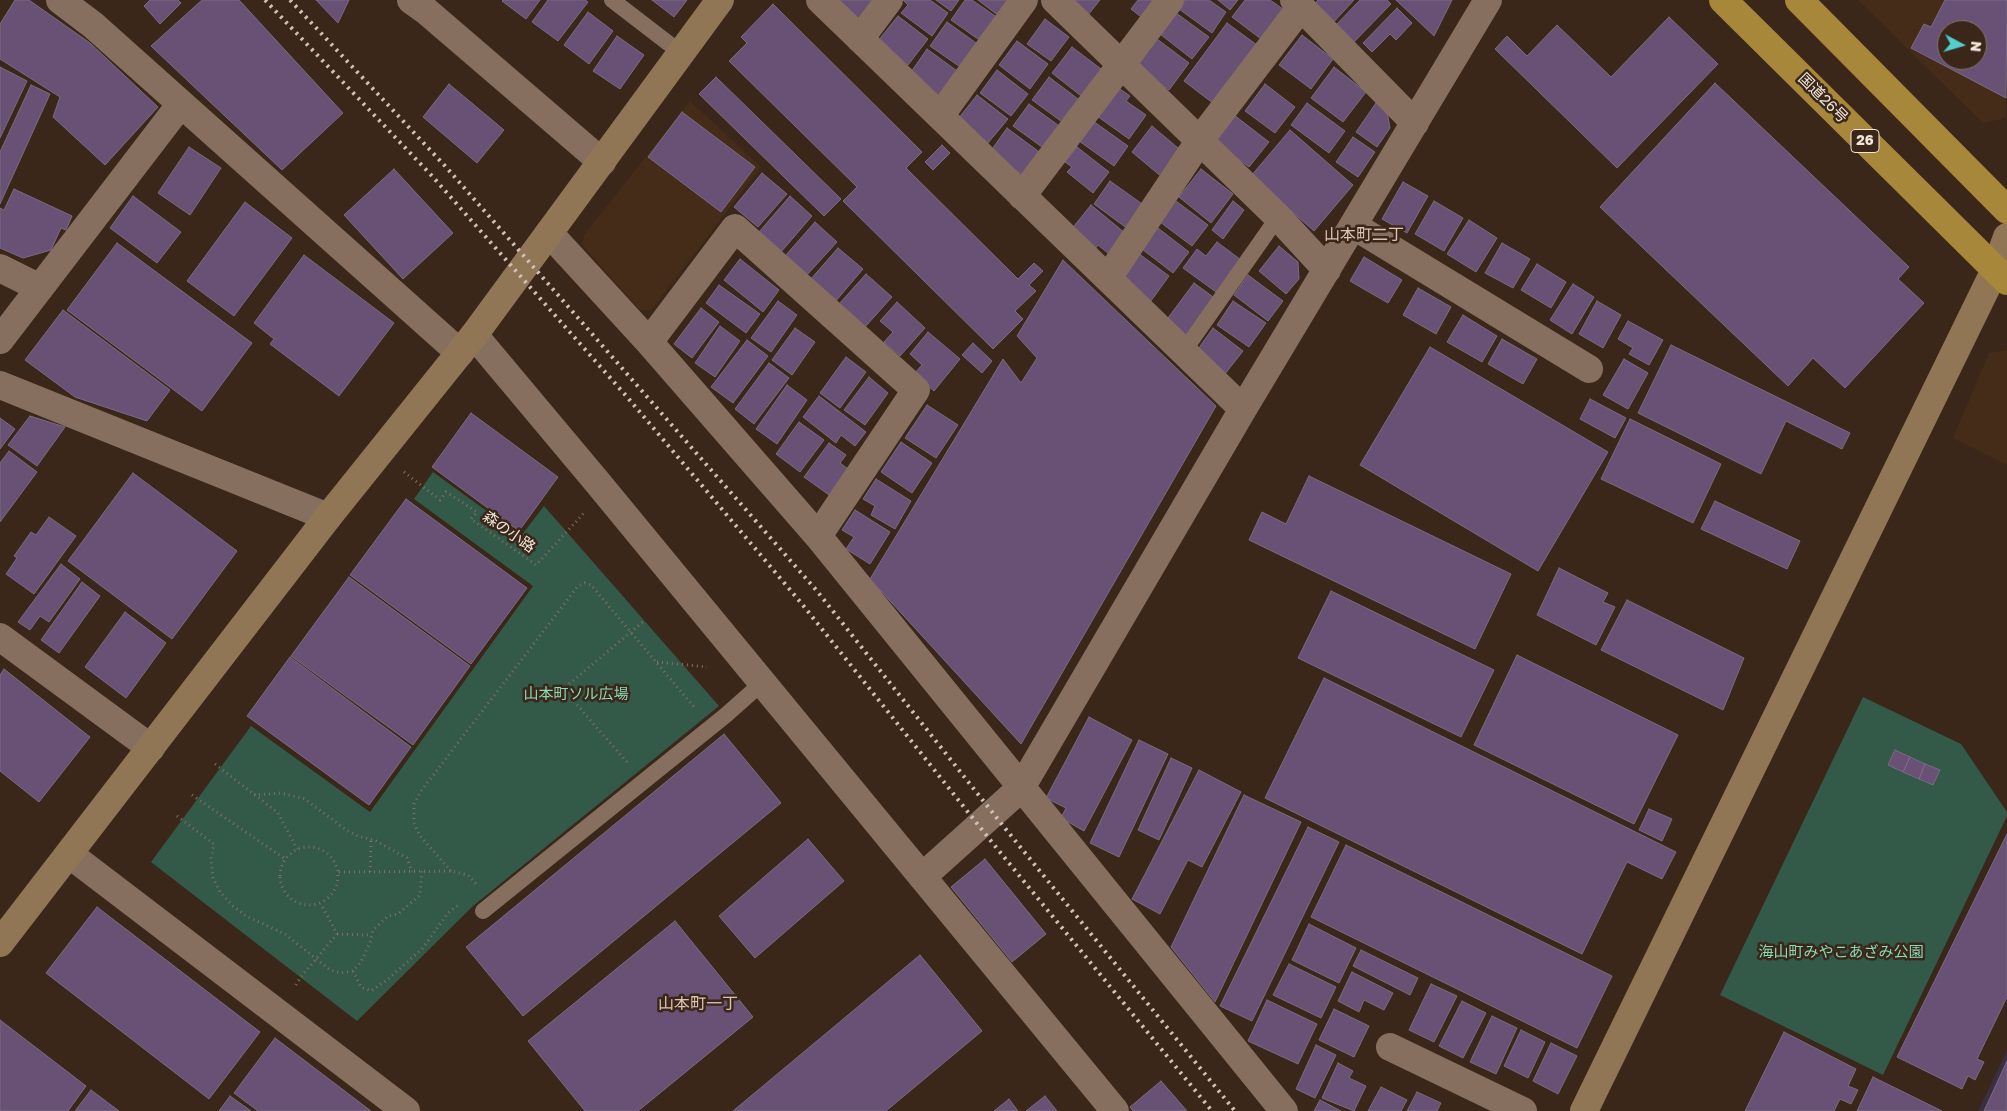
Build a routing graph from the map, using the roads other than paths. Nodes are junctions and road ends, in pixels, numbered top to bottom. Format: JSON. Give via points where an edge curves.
{"nodes":[{"id":1,"x":60,"y":0,"type":"edge"},
{"id":2,"x":411,"y":0,"type":"edge"},
{"id":3,"x":612,"y":0,"type":"edge"},
{"id":4,"x":720,"y":0,"type":"edge"},
{"id":5,"x":820,"y":0,"type":"edge"},
{"id":6,"x":889,"y":0,"type":"edge"},
{"id":7,"x":1024,"y":0,"type":"edge"},
{"id":8,"x":1055,"y":0,"type":"edge"},
{"id":9,"x":1170,"y":0,"type":"edge"},
{"id":10,"x":1488,"y":0,"type":"edge"},
{"id":11,"x":1723,"y":0,"type":"edge"},
{"id":12,"x":1799,"y":0,"type":"edge"},
{"id":13,"x":1297,"y":3,"type":"edge"},
{"id":14,"x":860,"y":39,"type":"junction"},
{"id":15,"x":681,"y":53,"type":"junction"},
{"id":16,"x":1122,"y":65,"type":"junction"},
{"id":17,"x":180,"y":105,"type":"junction"},
{"id":18,"x":940,"y":116,"type":"junction"},
{"id":19,"x":1415,"y":123,"type":"junction"},
{"id":20,"x":1200,"y":140,"type":"junction"},
{"id":21,"x":602,"y":162,"type":"junction"},
{"id":22,"x":1022,"y":196,"type":"junction"},
{"id":23,"x":2007,"y":210,"type":"edge"},
{"id":24,"x":1278,"y":217,"type":"junction"},
{"id":25,"x":1354,"y":226,"type":"junction"},
{"id":26,"x":549,"y":233,"type":"junction"},
{"id":27,"x":2007,"y":238,"type":"edge"},
{"id":28,"x":0,"y":268,"type":"edge"},
{"id":29,"x":1327,"y":270,"type":"junction"},
{"id":30,"x":2001,"y":276,"type":"edge"},
{"id":31,"x":1108,"y":278,"type":"junction"},
{"id":32,"x":40,"y":288,"type":"junction"},
{"id":33,"x":0,"y":340,"type":"edge"},
{"id":34,"x":649,"y":342,"type":"junction"},
{"id":35,"x":467,"y":344,"type":"junction"},
{"id":36,"x":1184,"y":351,"type":"junction"},
{"id":37,"x":1589,"y":369,"type":"dead end"},
{"id":38,"x":0,"y":385,"type":"edge"},
{"id":39,"x":1243,"y":409,"type":"junction"},
{"id":40,"x":328,"y":517,"type":"junction"},
{"id":41,"x":818,"y":536,"type":"junction"},
{"id":42,"x":0,"y":636,"type":"edge"},
{"id":43,"x":762,"y":683,"type":"junction"},
{"id":44,"x":151,"y":748,"type":"junction"},
{"id":45,"x":1021,"y":788,"type":"junction"},
{"id":46,"x":69,"y":854,"type":"junction"},
{"id":47,"x":922,"y":877,"type":"junction"},
{"id":48,"x":483,"y":910,"type":"dead end"},
{"id":49,"x":0,"y":943,"type":"edge"},
{"id":50,"x":1390,"y":1047,"type":"dead end"},
{"id":51,"x":406,"y":1111,"type":"edge"},
{"id":52,"x":1115,"y":1111,"type":"edge"},
{"id":53,"x":1284,"y":1111,"type":"edge"},
{"id":54,"x":1523,"y":1111,"type":"edge"},
{"id":55,"x":1584,"y":1111,"type":"edge"}],
"edges":[{"from":1,"to":17,"type":"street","via":[[93,25]]},
{"from":2,"to":21,"type":"street"},
{"from":3,"to":15,"type":"lane"},
{"from":4,"to":15,"type":"street"},
{"from":5,"to":14,"type":"street"},
{"from":6,"to":14,"type":"street"},
{"from":7,"to":18,"type":"street"},
{"from":8,"to":16,"type":"street"},
{"from":9,"to":16,"type":"street"},
{"from":10,"to":19,"type":"street"},
{"from":11,"to":30,"type":"highway","name":"国道26号","number":"26"},
{"from":12,"to":23,"type":"highway"},
{"from":13,"to":19,"type":"street"},
{"from":13,"to":20,"type":"street"},
{"from":14,"to":18,"type":"street"},
{"from":15,"to":21,"type":"street"},
{"from":16,"to":20,"type":"street"},
{"from":16,"to":22,"type":"street"},
{"from":17,"to":32,"type":"street"},
{"from":17,"to":35,"type":"street"},
{"from":18,"to":22,"type":"street"},
{"from":19,"to":25,"type":"street"},
{"from":20,"to":24,"type":"street"},
{"from":20,"to":31,"type":"street"},
{"from":21,"to":26,"type":"street"},
{"from":22,"to":31,"type":"street"},
{"from":24,"to":29,"type":"street"},
{"from":24,"to":36,"type":"lane"},
{"from":25,"to":29,"type":"street"},
{"from":25,"to":37,"type":"street"},
{"from":26,"to":34,"type":"street"},
{"from":26,"to":35,"type":"street"},
{"from":27,"to":30,"type":"street"},
{"from":28,"to":32,"type":"street"},
{"from":29,"to":39,"type":"street"},
{"from":30,"to":55,"type":"street"},
{"from":31,"to":36,"type":"street"},
{"from":32,"to":33,"type":"street"},
{"from":34,"to":41,"type":"street"},
{"from":34,"to":41,"type":"street","via":[[735,228],[916,390]]},
{"from":35,"to":40,"type":"street"},
{"from":35,"to":43,"type":"street"},
{"from":36,"to":39,"type":"street"},
{"from":38,"to":40,"type":"street"},
{"from":39,"to":45,"type":"street"},
{"from":40,"to":44,"type":"street"},
{"from":41,"to":45,"type":"street"},
{"from":42,"to":44,"type":"street"},
{"from":43,"to":47,"type":"street"},
{"from":43,"to":48,"type":"lane"},
{"from":44,"to":46,"type":"street"},
{"from":45,"to":47,"type":"street"},
{"from":45,"to":53,"type":"street"},
{"from":46,"to":49,"type":"street"},
{"from":46,"to":51,"type":"street"},
{"from":47,"to":52,"type":"street"},
{"from":50,"to":54,"type":"street"}]}
